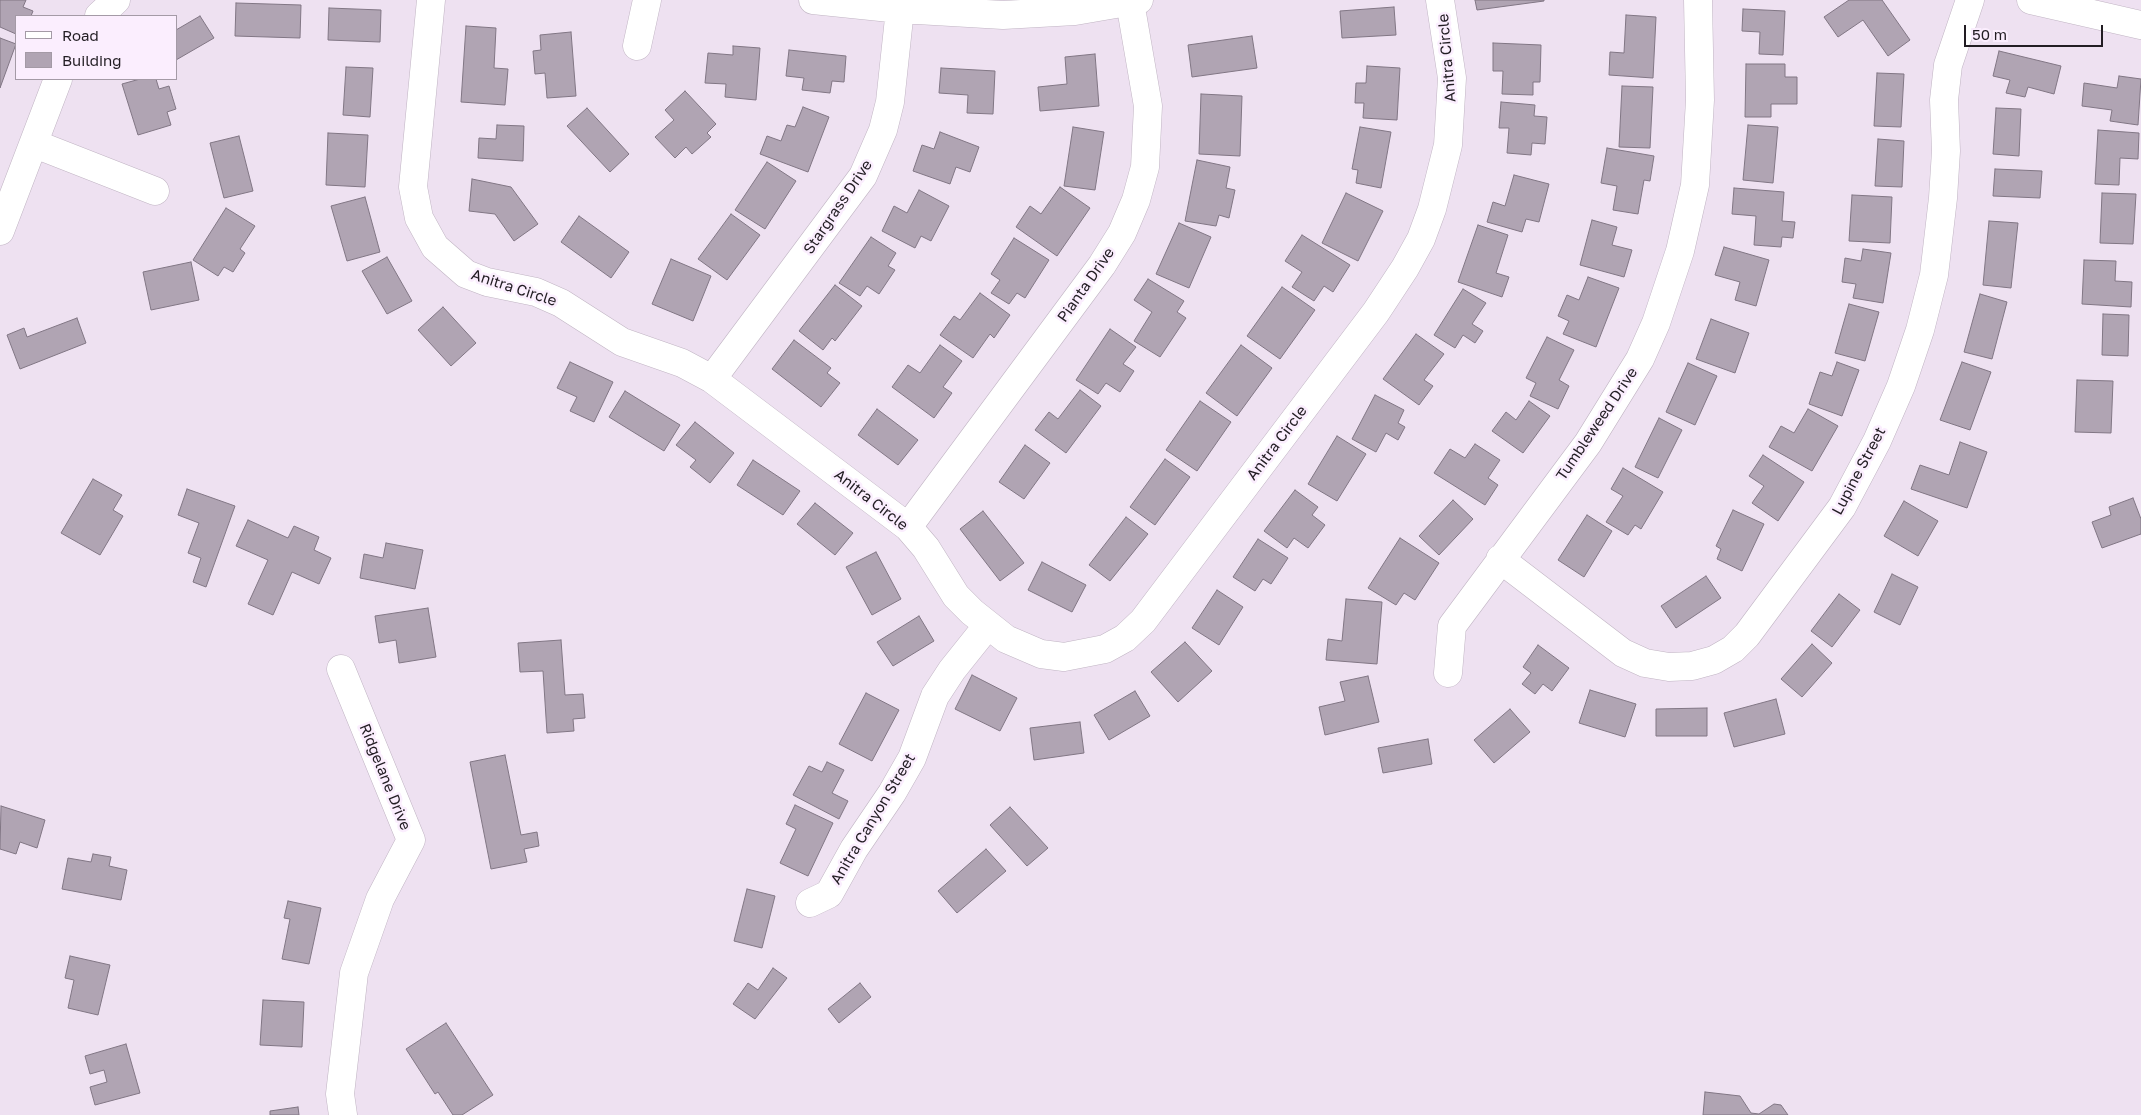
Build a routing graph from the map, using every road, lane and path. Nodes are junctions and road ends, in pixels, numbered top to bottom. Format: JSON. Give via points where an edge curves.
{"nodes":[{"id":1,"x":116,"y":0,"type":"edge"},
{"id":2,"x":431,"y":0,"type":"edge"},
{"id":3,"x":647,"y":0,"type":"edge"},
{"id":4,"x":813,"y":0,"type":"edge"},
{"id":5,"x":1440,"y":0,"type":"edge"},
{"id":6,"x":1698,"y":0,"type":"edge"},
{"id":7,"x":1970,"y":0,"type":"edge"},
{"id":8,"x":2030,"y":0,"type":"edge"},
{"id":9,"x":1134,"y":1,"type":"edge"},
{"id":10,"x":900,"y":9,"type":"junction"},
{"id":11,"x":100,"y":15,"type":"edge"},
{"id":12,"x":2141,"y":25,"type":"edge"},
{"id":13,"x":637,"y":46,"type":"dead end"},
{"id":14,"x":58,"y":80,"type":"edge"},
{"id":15,"x":35,"y":144,"type":"junction"},
{"id":16,"x":155,"y":190,"type":"dead end"},
{"id":17,"x":3,"y":216,"type":"edge"},
{"id":18,"x":712,"y":379,"type":"junction"},
{"id":19,"x":908,"y":526,"type":"junction"},
{"id":20,"x":1500,"y":559,"type":"junction"},
{"id":21,"x":988,"y":625,"type":"junction"},
{"id":22,"x":341,"y":669,"type":"dead end"},
{"id":23,"x":1448,"y":673,"type":"dead end"},
{"id":24,"x":810,"y":903,"type":"dead end"},
{"id":25,"x":343,"y":1115,"type":"edge"}],
"edges":[{"from":1,"to":11,"type":"street"},
{"from":2,"to":18,"type":"street","name":"Anitra Circle","via":[[414,188],[419,218],[435,247],[466,274],[487,282],[536,292],[561,303],[622,342],[682,363]]},
{"from":3,"to":13,"type":"street"},
{"from":4,"to":10,"type":"street"},
{"from":5,"to":21,"type":"street","name":"Anitra Circle","via":[[1452,78],[1448,145],[1432,209],[1420,239],[1376,312],[1149,613],[1124,638],[1105,649],[1064,657],[1025,649]]},
{"from":6,"to":20,"type":"street","name":"Tumbleweed Drive","via":[[1700,100],[1694,185],[1668,290],[1640,360],[1615,401],[1588,443]]},
{"from":7,"to":20,"type":"street","name":"Lupine Street","via":[[1948,65],[1944,100],[1946,151],[1943,198],[1934,275],[1901,386],[1842,507],[1747,635],[1733,649],[1714,660],[1692,666],[1645,663],[1623,653]]},
{"from":8,"to":12,"type":"street"},
{"from":9,"to":10,"type":"street","via":[[1037,14],[962,14]]},
{"from":9,"to":19,"type":"street","name":"Pianta Drive","via":[[1148,106],[1145,167],[1122,233],[1102,265]]},
{"from":10,"to":18,"type":"street","name":"Stargrass Drive","via":[[890,102],[880,138],[863,176]]},
{"from":14,"to":15,"type":"street"},
{"from":15,"to":16,"type":"street"},
{"from":15,"to":17,"type":"street"},
{"from":18,"to":19,"type":"street","name":"Anitra Circle"},
{"from":19,"to":21,"type":"street","name":"Anitra Circle","via":[[956,596]]},
{"from":20,"to":23,"type":"street","name":"Tumbleweed Drive","via":[[1452,626]]},
{"from":21,"to":24,"type":"street","name":"Anitra Canyon Street","via":[[935,696],[912,758],[829,894]]},
{"from":22,"to":25,"type":"street","name":"Ridgelane Drive","via":[[411,840],[380,898],[354,973],[340,1094]]}]}
